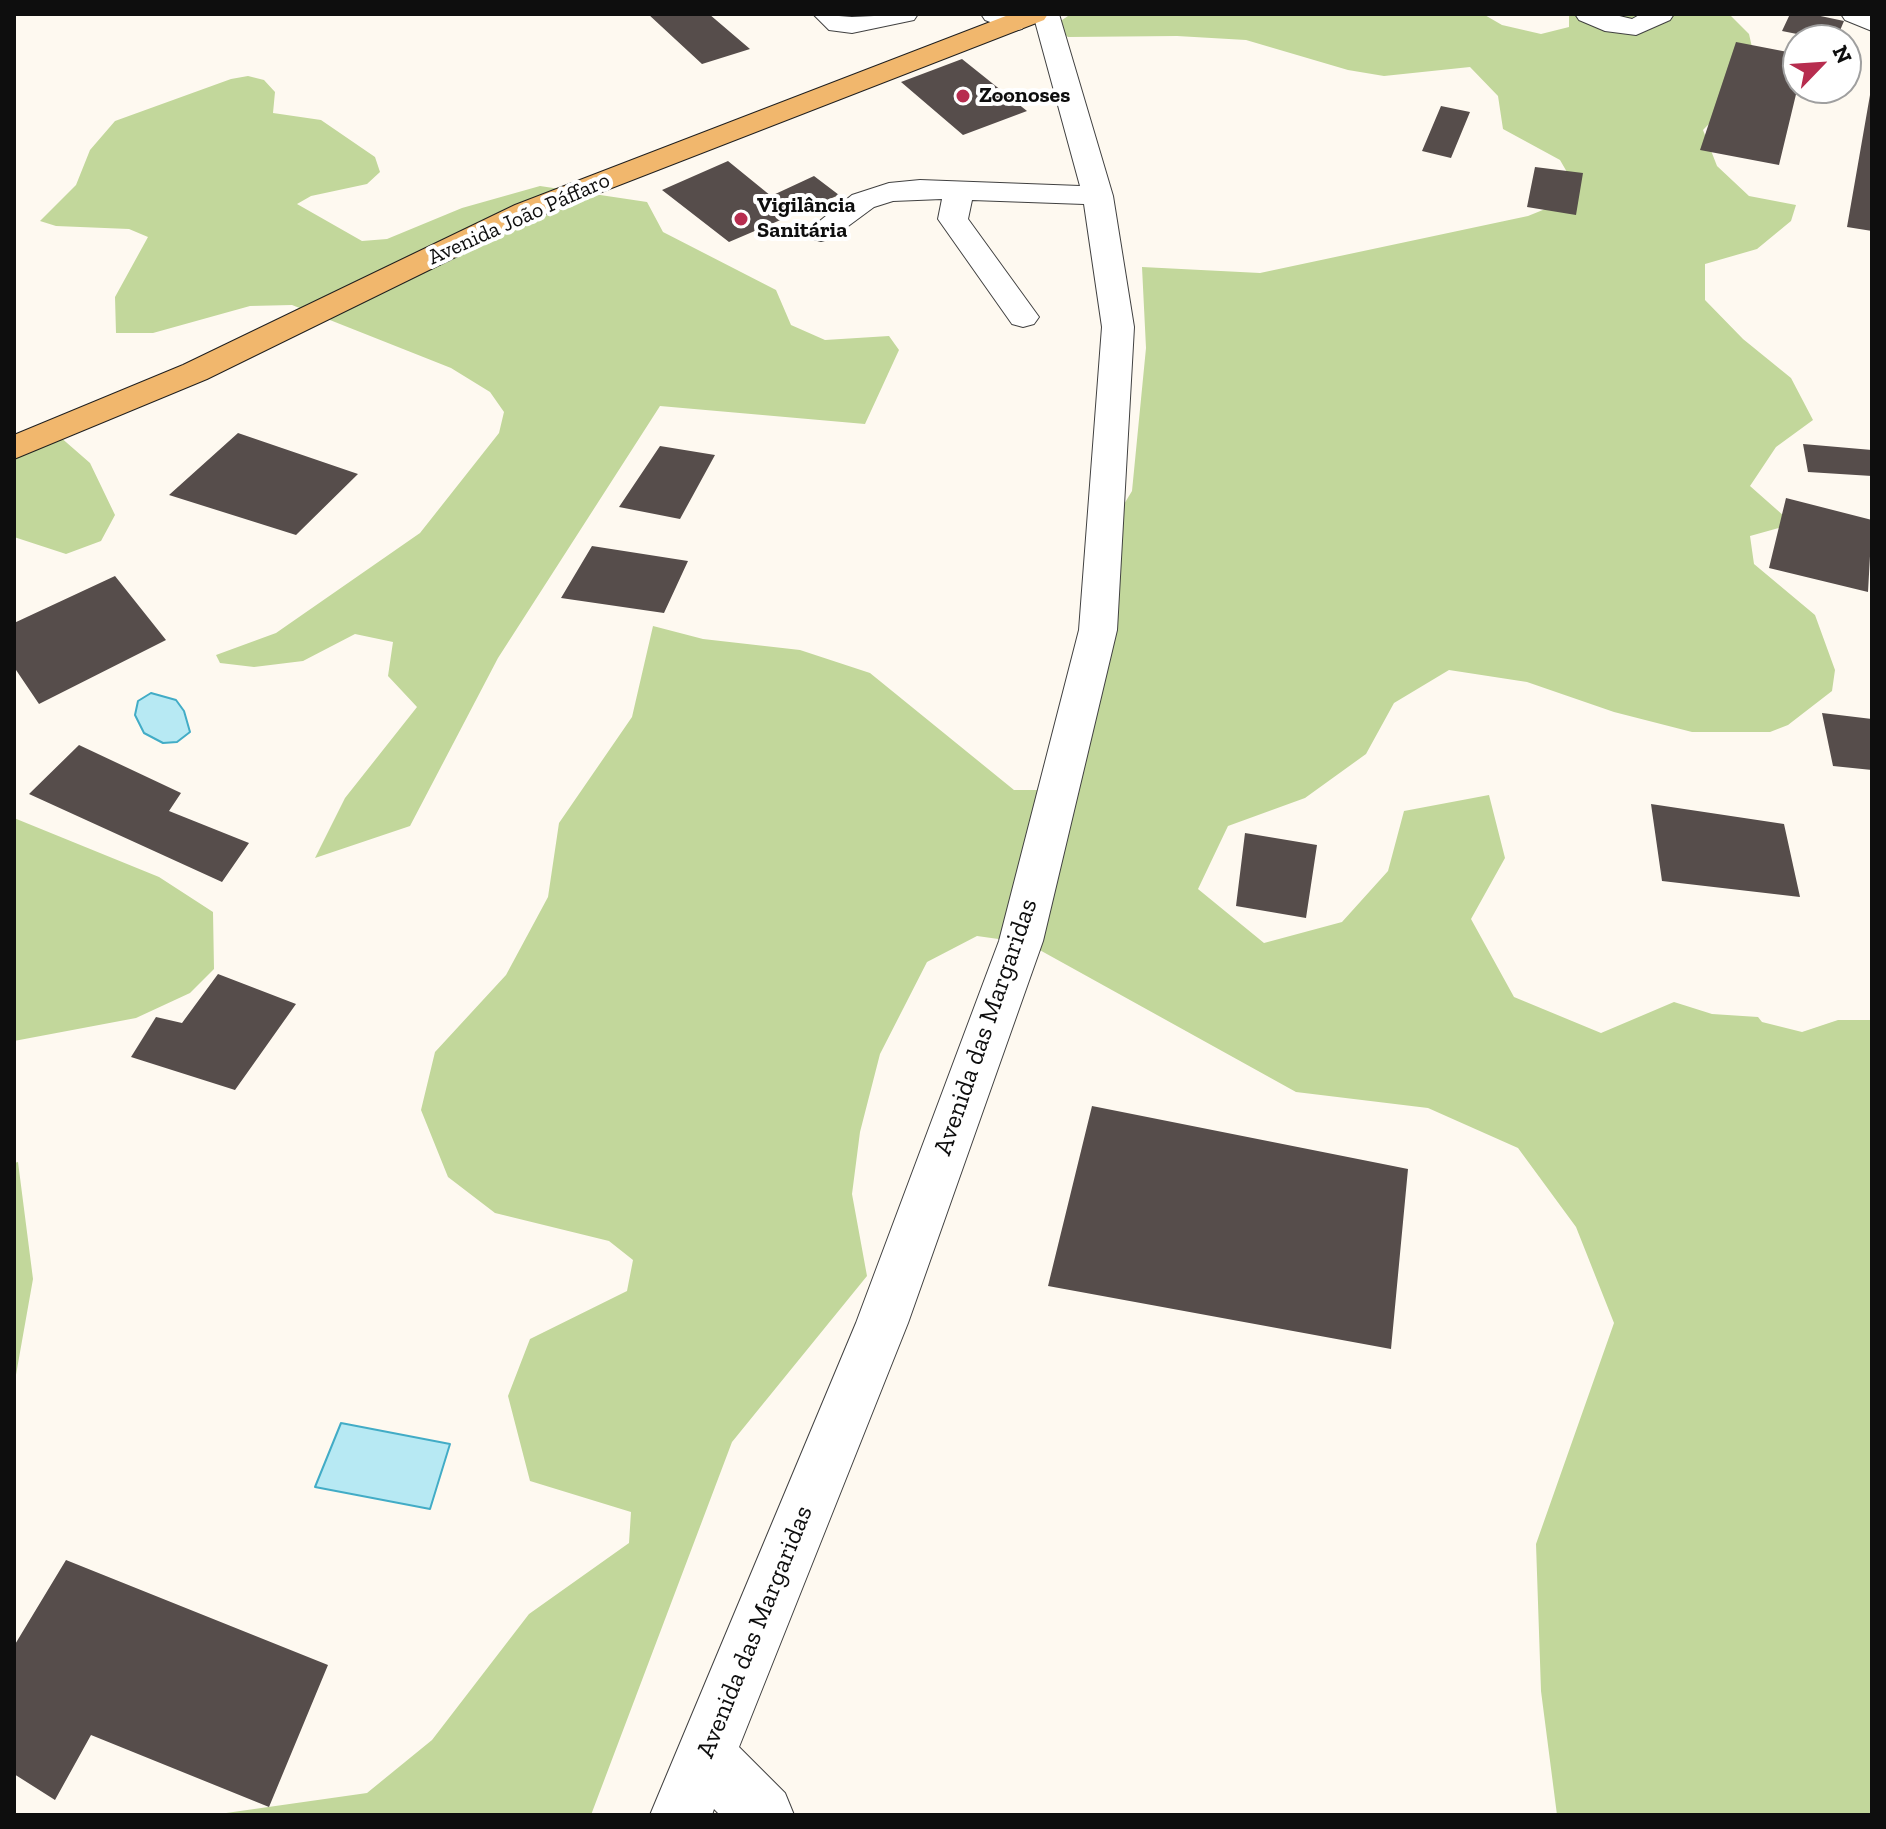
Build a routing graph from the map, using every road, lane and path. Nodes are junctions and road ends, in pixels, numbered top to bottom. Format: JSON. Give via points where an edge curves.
{"nodes":[{"id":1,"x":826,"y":14,"type":"edge"},
{"id":2,"x":905,"y":14,"type":"edge"},
{"id":3,"x":1588,"y":14,"type":"edge"},
{"id":4,"x":1661,"y":14,"type":"edge"},
{"id":5,"x":1854,"y":14,"type":"edge"},
{"id":6,"x":1022,"y":16,"type":"edge"},
{"id":7,"x":1872,"y":23,"type":"edge"},
{"id":8,"x":959,"y":190,"type":"junction"},
{"id":9,"x":1098,"y":196,"type":"junction"},
{"id":10,"x":821,"y":232,"type":"dead end"},
{"id":11,"x":1023,"y":317,"type":"dead end"},
{"id":12,"x":14,"y":448,"type":"edge"},
{"id":13,"x":704,"y":1755,"type":"junction"},
{"id":14,"x":681,"y":1815,"type":"edge"},
{"id":15,"x":763,"y":1815,"type":"edge"}],
"edges":[{"from":1,"to":2,"type":"street","via":[[838,24],[852,25]]},
{"from":3,"to":4,"type":"street","via":[[1636,27]]},
{"from":5,"to":7,"type":"street"},
{"from":6,"to":9,"type":"street","name":"Avenida das Margaridas"},
{"from":6,"to":12,"type":"main road","name":"Avenida João Páffaro","via":[[526,211],[195,372]]},
{"from":8,"to":9,"type":"street"},
{"from":8,"to":10,"type":"street","via":[[889,192],[863,201]]},
{"from":8,"to":11,"type":"street","via":[[953,219]]},
{"from":9,"to":13,"type":"street","name":"Avenida das Margaridas","via":[[1118,327],[1098,630],[1021,941],[882,1323]]},
{"from":13,"to":14,"type":"street","name":"Avenida das Margaridas"},
{"from":13,"to":15,"type":"street"}]}
